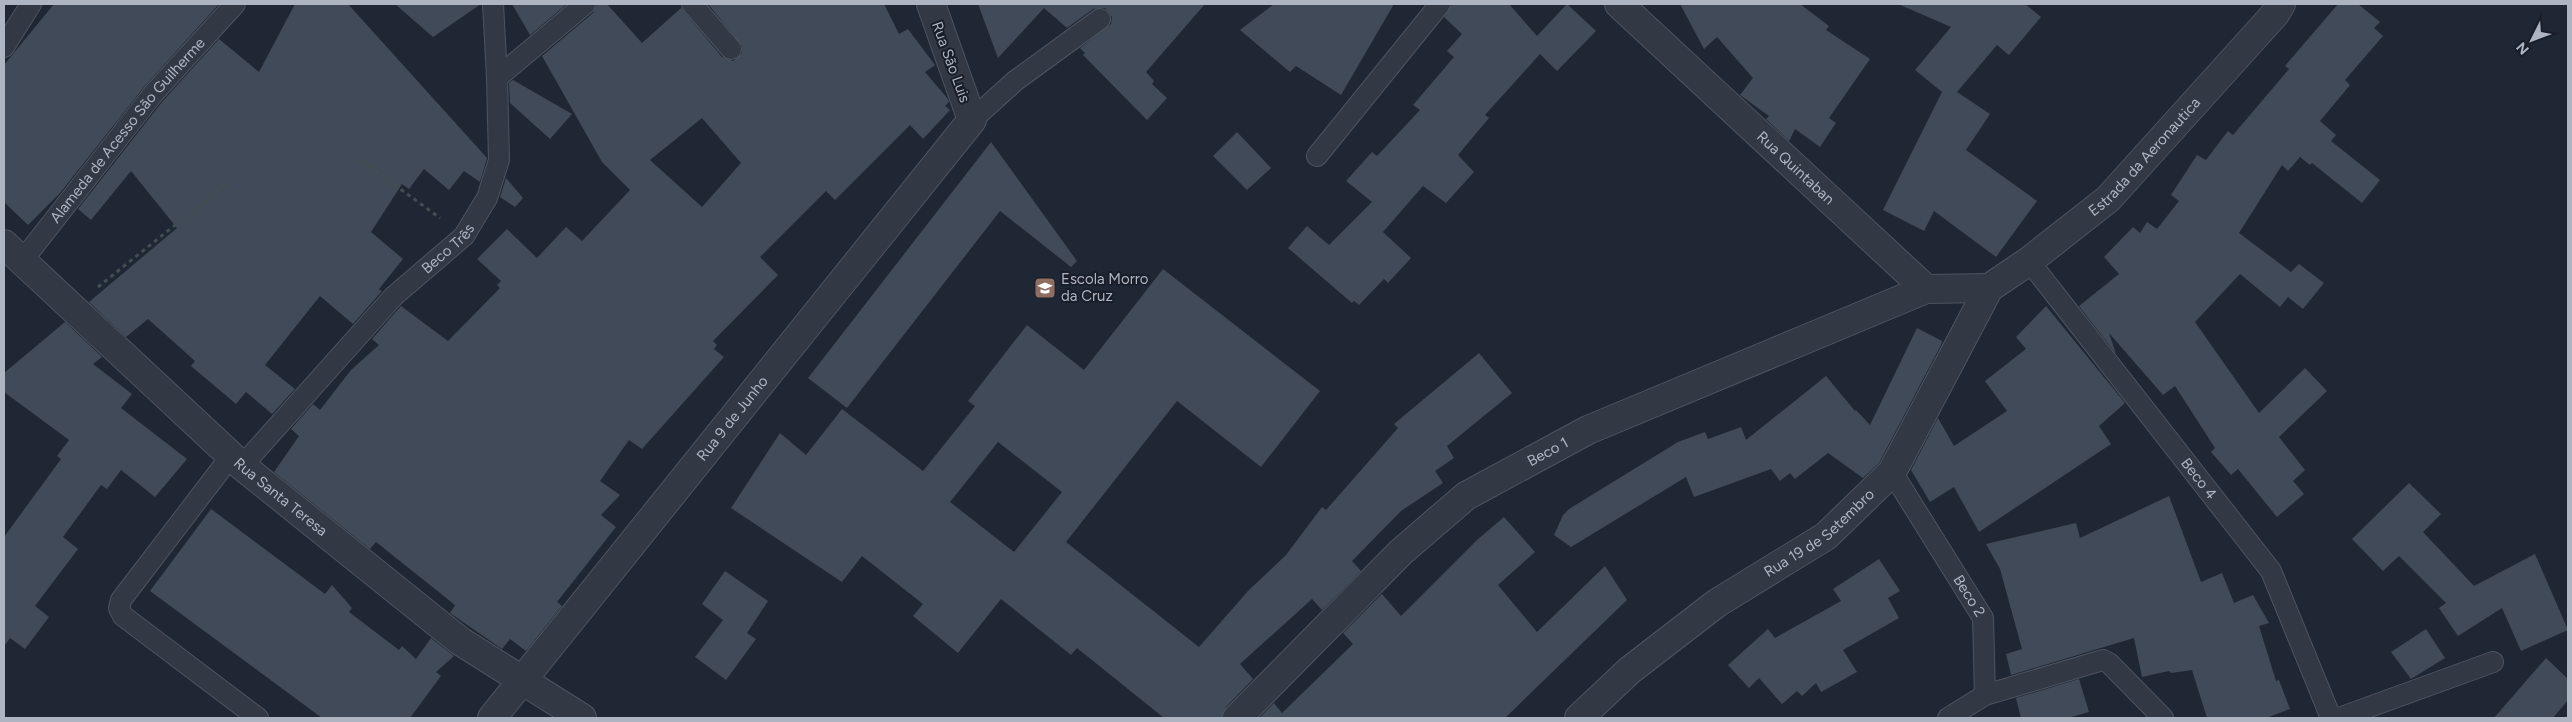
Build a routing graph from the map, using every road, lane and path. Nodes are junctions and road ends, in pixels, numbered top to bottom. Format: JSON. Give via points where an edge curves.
{"nodes":[{"id":1,"x":31,"y":4,"type":"edge"},
{"id":2,"x":235,"y":4,"type":"edge"},
{"id":3,"x":493,"y":4,"type":"edge"},
{"id":4,"x":585,"y":4,"type":"edge"},
{"id":5,"x":692,"y":4,"type":"edge"},
{"id":6,"x":931,"y":4,"type":"edge"},
{"id":7,"x":1440,"y":4,"type":"edge"},
{"id":8,"x":1619,"y":4,"type":"edge"},
{"id":9,"x":1639,"y":4,"type":"edge"},
{"id":10,"x":2276,"y":7,"type":"edge"},
{"id":11,"x":1100,"y":19,"type":"dead end"},
{"id":12,"x":1665,"y":46,"type":"junction"},
{"id":13,"x":4,"y":47,"type":"edge"},
{"id":14,"x":731,"y":49,"type":"dead end"},
{"id":15,"x":498,"y":78,"type":"junction"},
{"id":16,"x":972,"y":120,"type":"junction"},
{"id":17,"x":1317,"y":156,"type":"dead end"},
{"id":18,"x":362,"y":161,"type":"dead end"},
{"id":19,"x":230,"y":181,"type":"dead end"},
{"id":20,"x":464,"y":236,"type":"junction"},
{"id":21,"x":13,"y":252,"type":"edge"},
{"id":22,"x":2029,"y":261,"type":"junction"},
{"id":23,"x":1989,"y":288,"type":"junction"},
{"id":24,"x":1926,"y":289,"type":"junction"},
{"id":25,"x":72,"y":309,"type":"junction"},
{"id":26,"x":237,"y":461,"type":"junction"},
{"id":27,"x":1892,"y":472,"type":"junction"},
{"id":28,"x":2494,"y":662,"type":"dead end"},
{"id":29,"x":522,"y":678,"type":"junction"},
{"id":30,"x":1985,"y":695,"type":"junction"},
{"id":31,"x":258,"y":718,"type":"edge"},
{"id":32,"x":492,"y":718,"type":"edge"},
{"id":33,"x":582,"y":718,"type":"edge"},
{"id":34,"x":1237,"y":718,"type":"edge"},
{"id":35,"x":1579,"y":718,"type":"edge"},
{"id":36,"x":1948,"y":718,"type":"edge"},
{"id":37,"x":2163,"y":718,"type":"edge"},
{"id":38,"x":2331,"y":718,"type":"edge"},
{"id":39,"x":2339,"y":718,"type":"edge"}],
"edges":[{"from":1,"to":13,"type":"lane"},
{"from":2,"to":21,"type":"lane","name":"Alameda de Acesso São Guilherme"},
{"from":3,"to":15,"type":"lane","name":"Beco Três"},
{"from":4,"to":15,"type":"lane"},
{"from":5,"to":14,"type":"lane"},
{"from":6,"to":16,"type":"street","name":"Rua São Luis"},
{"from":7,"to":17,"type":"lane"},
{"from":8,"to":12,"type":"street","name":"Rua Quintaban"},
{"from":9,"to":12,"type":"lane"},
{"from":10,"to":22,"type":"street","name":"Estrada da Aeronautica","via":[[2108,199]]},
{"from":11,"to":16,"type":"lane","via":[[1015,81]]},
{"from":12,"to":24,"type":"street","name":"Rua Quintaban"},
{"from":15,"to":20,"type":"lane","name":"Beco Três","via":[[499,160],[487,198]]},
{"from":16,"to":29,"type":"street","name":"Rua 9 de Junho"},
{"from":18,"to":20,"type":"path"},
{"from":19,"to":25,"type":"path"},
{"from":20,"to":26,"type":"lane","name":"Beco Três","via":[[394,296]]},
{"from":21,"to":25,"type":"street","name":"Rua Santa Teresa"},
{"from":22,"to":23,"type":"street","name":"Estrada da Aeronautica"},
{"from":22,"to":38,"type":"lane","name":"Beco 4","via":[[2271,571]]},
{"from":23,"to":24,"type":"street"},
{"from":23,"to":27,"type":"street","name":"Rua 19 de Setembro"},
{"from":24,"to":34,"type":"street","name":"Beco 1","via":[[1588,430],[1466,496],[1401,552]]},
{"from":25,"to":26,"type":"street","name":"Rua Santa Teresa"},
{"from":26,"to":29,"type":"street","name":"Rua Santa Teresa","via":[[460,641]]},
{"from":26,"to":31,"type":"lane","name":"Beco Três","via":[[121,600],[119,608],[124,616]]},
{"from":27,"to":30,"type":"lane","name":"Beco 2","via":[[1983,618]]},
{"from":27,"to":35,"type":"street","name":"Rua 19 de Setembro","via":[[1826,536],[1718,604],[1630,670]]},
{"from":28,"to":39,"type":"lane"},
{"from":29,"to":32,"type":"street","name":"Rua 9 de Junho"},
{"from":29,"to":33,"type":"street","name":"Rua Santa Teresa"},
{"from":30,"to":36,"type":"lane"},
{"from":30,"to":37,"type":"lane","via":[[2103,660]]}]}
